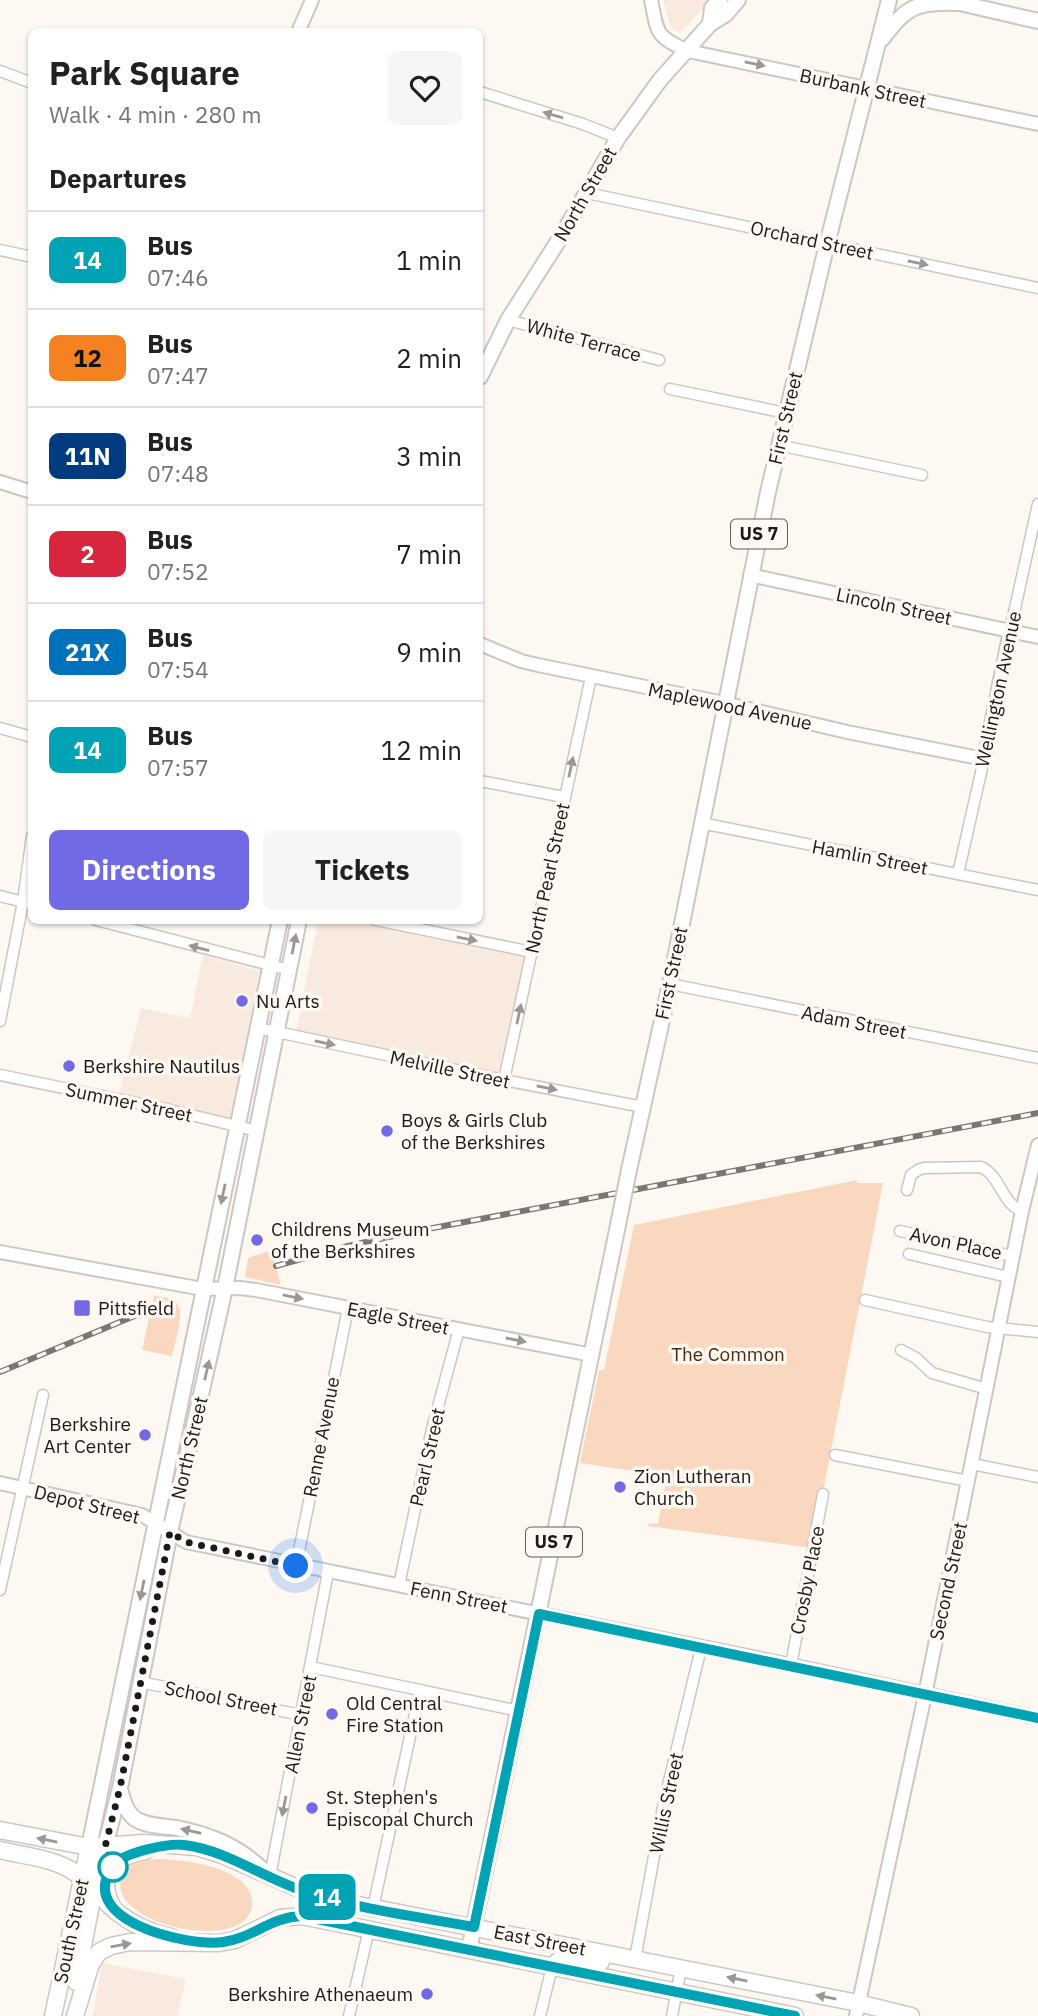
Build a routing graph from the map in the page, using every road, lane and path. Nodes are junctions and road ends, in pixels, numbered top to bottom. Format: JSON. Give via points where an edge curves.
{"nodes":[{"id":1,"x":312,"y":0,"type":"edge"},
{"id":2,"x":650,"y":0,"type":"edge"},
{"id":3,"x":720,"y":0,"type":"edge"},
{"id":4,"x":738,"y":0,"type":"edge"},
{"id":5,"x":889,"y":0,"type":"edge"},
{"id":6,"x":953,"y":1,"type":"edge"},
{"id":7,"x":1038,"y":21,"type":"edge"},
{"id":8,"x":710,"y":24,"type":"junction"},
{"id":9,"x":300,"y":28,"type":"edge"},
{"id":10,"x":879,"y":43,"type":"junction"},
{"id":11,"x":688,"y":51,"type":"junction"},
{"id":12,"x":0,"y":71,"type":"edge"},
{"id":13,"x":28,"y":82,"type":"edge"},
{"id":14,"x":867,"y":89,"type":"junction"},
{"id":15,"x":483,"y":94,"type":"edge"},
{"id":16,"x":1038,"y":124,"type":"edge"},
{"id":17,"x":618,"y":138,"type":"junction"},
{"id":18,"x":587,"y":193,"type":"junction"},
{"id":19,"x":827,"y":243,"type":"junction"},
{"id":20,"x":0,"y":250,"type":"edge"},
{"id":21,"x":28,"y":256,"type":"edge"},
{"id":22,"x":1038,"y":288,"type":"edge"},
{"id":23,"x":508,"y":320,"type":"junction"},
{"id":24,"x":486,"y":349,"type":"edge"},
{"id":25,"x":659,"y":360,"type":"dead end"},
{"id":26,"x":670,"y":389,"type":"dead end"},
{"id":27,"x":786,"y":413,"type":"junction"},
{"id":28,"x":778,"y":445,"type":"junction"},
{"id":29,"x":922,"y":475,"type":"dead end"},
{"id":30,"x":0,"y":482,"type":"edge"},
{"id":31,"x":28,"y":491,"type":"edge"},
{"id":32,"x":1038,"y":504,"type":"edge"},
{"id":33,"x":750,"y":575,"type":"junction"},
{"id":34,"x":1010,"y":631,"type":"junction"},
{"id":35,"x":1038,"y":637,"type":"edge"},
{"id":36,"x":483,"y":644,"type":"edge"},
{"id":37,"x":591,"y":677,"type":"junction"},
{"id":38,"x":724,"y":703,"type":"junction"},
{"id":39,"x":0,"y":728,"type":"edge"},
{"id":40,"x":28,"y":736,"type":"edge"},
{"id":41,"x":984,"y":759,"type":"junction"},
{"id":42,"x":483,"y":782,"type":"edge"},
{"id":43,"x":564,"y":797,"type":"junction"},
{"id":44,"x":701,"y":824,"type":"junction"},
{"id":45,"x":958,"y":874,"type":"junction"},
{"id":46,"x":1038,"y":890,"type":"edge"},
{"id":47,"x":0,"y":896,"type":"edge"},
{"id":48,"x":27,"y":903,"type":"edge"},
{"id":49,"x":279,"y":924,"type":"edge"},
{"id":50,"x":298,"y":924,"type":"edge"},
{"id":51,"x":396,"y":924,"type":"edge"},
{"id":52,"x":137,"y":926,"type":"edge"},
{"id":53,"x":532,"y":951,"type":"junction"},
{"id":54,"x":269,"y":966,"type":"junction"},
{"id":55,"x":289,"y":970,"type":"junction"},
{"id":56,"x":670,"y":984,"type":"junction"},
{"id":57,"x":0,"y":1021,"type":"edge"},
{"id":58,"x":258,"y":1028,"type":"junction"},
{"id":59,"x":277,"y":1032,"type":"junction"},
{"id":60,"x":1038,"y":1058,"type":"edge"},
{"id":61,"x":0,"y":1075,"type":"edge"},
{"id":62,"x":504,"y":1080,"type":"junction"},
{"id":63,"x":643,"y":1107,"type":"junction"},
{"id":64,"x":237,"y":1127,"type":"junction"},
{"id":65,"x":257,"y":1131,"type":"junction"},
{"id":66,"x":1038,"y":1146,"type":"edge"},
{"id":67,"x":1033,"y":1184,"type":"edge"},
{"id":68,"x":907,"y":1190,"type":"dead end"},
{"id":69,"x":1022,"y":1211,"type":"junction"},
{"id":70,"x":900,"y":1231,"type":"dead end"},
{"id":71,"x":0,"y":1252,"type":"edge"},
{"id":72,"x":909,"y":1254,"type":"dead end"},
{"id":73,"x":1012,"y":1256,"type":"junction"},
{"id":74,"x":1008,"y":1278,"type":"junction"},
{"id":75,"x":225,"y":1288,"type":"junction"},
{"id":76,"x":203,"y":1289,"type":"junction"},
{"id":77,"x":865,"y":1300,"type":"dead end"},
{"id":78,"x":348,"y":1308,"type":"junction"},
{"id":79,"x":459,"y":1329,"type":"junction"},
{"id":80,"x":998,"y":1329,"type":"junction"},
{"id":81,"x":1038,"y":1332,"type":"edge"},
{"id":82,"x":901,"y":1350,"type":"dead end"},
{"id":83,"x":592,"y":1354,"type":"junction"},
{"id":84,"x":987,"y":1389,"type":"junction"},
{"id":85,"x":43,"y":1395,"type":"dead end"},
{"id":86,"x":835,"y":1455,"type":"dead end"},
{"id":87,"x":972,"y":1464,"type":"junction"},
{"id":88,"x":1038,"y":1477,"type":"edge"},
{"id":89,"x":968,"y":1481,"type":"junction"},
{"id":90,"x":0,"y":1483,"type":"edge"},
{"id":91,"x":23,"y":1488,"type":"junction"},
{"id":92,"x":823,"y":1494,"type":"dead end"},
{"id":93,"x":156,"y":1523,"type":"junction"},
{"id":94,"x":170,"y":1532,"type":"junction"},
{"id":95,"x":296,"y":1566,"type":"junction"},
{"id":96,"x":328,"y":1572,"type":"junction"},
{"id":97,"x":399,"y":1585,"type":"junction"},
{"id":98,"x":0,"y":1590,"type":"edge"},
{"id":99,"x":539,"y":1614,"type":"junction"},
{"id":100,"x":701,"y":1648,"type":"junction"},
{"id":101,"x":791,"y":1665,"type":"junction"},
{"id":102,"x":311,"y":1667,"type":"junction"},
{"id":103,"x":140,"y":1682,"type":"junction"},
{"id":104,"x":419,"y":1690,"type":"junction"},
{"id":105,"x":925,"y":1695,"type":"junction"},
{"id":106,"x":519,"y":1711,"type":"junction"},
{"id":107,"x":302,"y":1715,"type":"junction"},
{"id":108,"x":1038,"y":1718,"type":"edge"},
{"id":109,"x":120,"y":1788,"type":"junction"},
{"id":110,"x":0,"y":1830,"type":"edge"},
{"id":111,"x":180,"y":1844,"type":"junction"},
{"id":112,"x":97,"y":1847,"type":"junction"},
{"id":113,"x":0,"y":1850,"type":"edge"},
{"id":114,"x":270,"y":1877,"type":"junction"},
{"id":115,"x":88,"y":1884,"type":"junction"},
{"id":116,"x":113,"y":1908,"type":"junction"},
{"id":117,"x":373,"y":1908,"type":"junction"},
{"id":118,"x":474,"y":1927,"type":"junction"},
{"id":119,"x":369,"y":1929,"type":"junction"},
{"id":120,"x":204,"y":1942,"type":"junction"},
{"id":121,"x":469,"y":1950,"type":"junction"},
{"id":122,"x":618,"y":1956,"type":"junction"},
{"id":123,"x":635,"y":1959,"type":"junction"},
{"id":124,"x":552,"y":1967,"type":"junction"},
{"id":125,"x":681,"y":1968,"type":"junction"},
{"id":126,"x":676,"y":1992,"type":"junction"},
{"id":127,"x":857,"y":2010,"type":"edge"},
{"id":128,"x":53,"y":2016,"type":"edge"},
{"id":129,"x":73,"y":2016,"type":"edge"},
{"id":130,"x":349,"y":2016,"type":"edge"},
{"id":131,"x":540,"y":2016,"type":"edge"},
{"id":132,"x":673,"y":2016,"type":"edge"},
{"id":133,"x":795,"y":2016,"type":"edge"},
{"id":134,"x":911,"y":2016,"type":"edge"}],
"edges":[{"from":1,"to":9,"type":"street"},
{"from":2,"to":11,"type":"street","name":"Burbank Street","via":[[658,33]]},
{"from":3,"to":8,"type":"main road","name":"North Street","via":[[712,8]]},
{"from":4,"to":8,"type":"main road","name":"North Street"},
{"from":5,"to":10,"type":"main road","name":"First Street","number":"US 7"},
{"from":6,"to":7,"type":"main road"},
{"from":6,"to":10,"type":"main road","via":[[907,10]]},
{"from":8,"to":11,"type":"main road","name":"North Street"},
{"from":10,"to":14,"type":"main road","name":"First Street","number":"US 7"},
{"from":11,"to":14,"type":"street","name":"Burbank Street","one_way":true},
{"from":11,"to":17,"type":"main road","name":"North Street","via":[[660,80]]},
{"from":12,"to":13,"type":"street"},
{"from":14,"to":16,"type":"street","name":"Burbank Street"},
{"from":14,"to":19,"type":"main road","name":"First Street","number":"US 7"},
{"from":17,"to":15,"type":"street","one_way":true},
{"from":17,"to":18,"type":"main road","name":"North Street"},
{"from":18,"to":19,"type":"street","name":"Orchard Street"},
{"from":18,"to":23,"type":"main road","name":"North Street"},
{"from":19,"to":22,"type":"street","name":"Orchard Street","one_way":true},
{"from":19,"to":27,"type":"main road","name":"First Street","number":"US 7"},
{"from":20,"to":21,"type":"street"},
{"from":23,"to":24,"type":"main road","name":"North Street"},
{"from":23,"to":25,"type":"street","name":"White Terrace"},
{"from":26,"to":27,"type":"street"},
{"from":27,"to":28,"type":"main road","name":"First Street","number":"US 7"},
{"from":28,"to":29,"type":"street"},
{"from":28,"to":33,"type":"main road","name":"First Street","number":"US 7"},
{"from":30,"to":31,"type":"street"},
{"from":32,"to":34,"type":"street","name":"Wellington Avenue"},
{"from":33,"to":34,"type":"street","name":"Lincoln Street"},
{"from":33,"to":38,"type":"main road","name":"First Street","number":"US 7"},
{"from":34,"to":35,"type":"street","name":"Lincoln Street"},
{"from":34,"to":41,"type":"street","name":"Wellington Avenue"},
{"from":36,"to":37,"type":"street","name":"Maplewood Avenue","via":[[520,660]]},
{"from":37,"to":38,"type":"street","name":"Maplewood Avenue"},
{"from":43,"to":37,"type":"street","name":"North Pearl Street","one_way":true},
{"from":38,"to":41,"type":"street","name":"Maplewood Avenue"},
{"from":38,"to":44,"type":"main road","name":"First Street","number":"US 7"},
{"from":39,"to":40,"type":"street"},
{"from":41,"to":45,"type":"street","name":"Wellington Avenue"},
{"from":42,"to":43,"type":"street"},
{"from":43,"to":53,"type":"street","name":"North Pearl Street"},
{"from":44,"to":45,"type":"street","name":"Hamlin Street"},
{"from":44,"to":56,"type":"main road","name":"First Street","number":"US 7"},
{"from":45,"to":46,"type":"street","name":"Hamlin Street"},
{"from":47,"to":48,"type":"street"},
{"from":48,"to":57,"type":"street"},
{"from":49,"to":54,"type":"main road","name":"North Street"},
{"from":55,"to":50,"type":"main road","name":"North Street","one_way":true},
{"from":51,"to":53,"type":"street","one_way":true},
{"from":54,"to":52,"type":"street","one_way":true},
{"from":62,"to":53,"type":"street","name":"North Pearl Street","one_way":true},
{"from":54,"to":55,"type":"street"},
{"from":54,"to":58,"type":"main road","name":"North Street"},
{"from":55,"to":59,"type":"main road","name":"North Street"},
{"from":56,"to":60,"type":"street","name":"Adam Street"},
{"from":56,"to":63,"type":"main road","name":"First Street","number":"US 7"},
{"from":58,"to":59,"type":"street","name":"Melville Street"},
{"from":58,"to":64,"type":"main road","name":"North Street"},
{"from":59,"to":62,"type":"street","name":"Melville Street","one_way":true},
{"from":59,"to":65,"type":"main road","name":"North Street"},
{"from":61,"to":64,"type":"street","name":"Summer Street"},
{"from":62,"to":63,"type":"street","name":"Melville Street","one_way":true},
{"from":63,"to":83,"type":"main road","name":"First Street","number":"US 7","bridge":true},
{"from":64,"to":65,"type":"street","name":"Summer Street"},
{"from":64,"to":76,"type":"main road","name":"North Street","one_way":true},
{"from":65,"to":75,"type":"main road","name":"North Street"},
{"from":66,"to":67,"type":"street","name":"Second Street"},
{"from":67,"to":69,"type":"street","name":"Second Street"},
{"from":68,"to":69,"type":"street","via":[[911,1175],[921,1169],[981,1167]]},
{"from":69,"to":73,"type":"street","name":"Second Street"},
{"from":70,"to":73,"type":"street","name":"Avon Place"},
{"from":71,"to":76,"type":"street","name":"Eagle Street"},
{"from":72,"to":74,"type":"street"},
{"from":73,"to":74,"type":"street","name":"Second Street"},
{"from":74,"to":80,"type":"street","name":"Second Street"},
{"from":75,"to":76,"type":"street","name":"Eagle Street"},
{"from":75,"to":78,"type":"street","name":"Eagle Street","one_way":true},
{"from":94,"to":75,"type":"main road","name":"North Street","one_way":true},
{"from":76,"to":93,"type":"main road","name":"North Street"},
{"from":77,"to":80,"type":"street"},
{"from":78,"to":79,"type":"street","name":"Eagle Street"},
{"from":78,"to":95,"type":"street","name":"Renne Avenue"},
{"from":79,"to":83,"type":"street","name":"Eagle Street","one_way":true},
{"from":79,"to":97,"type":"street","name":"Pearl Street"},
{"from":80,"to":81,"type":"street"},
{"from":80,"to":84,"type":"street","name":"Second Street"},
{"from":82,"to":84,"type":"street","via":[[932,1373]]},
{"from":83,"to":99,"type":"main road","name":"First Street","number":"US 7"},
{"from":84,"to":87,"type":"street","name":"Second Street"},
{"from":85,"to":91,"type":"street"},
{"from":86,"to":89,"type":"street"},
{"from":87,"to":88,"type":"street"},
{"from":87,"to":89,"type":"street","name":"Second Street"},
{"from":89,"to":105,"type":"street","name":"Second Street"},
{"from":90,"to":91,"type":"street","name":"Depot Street"},
{"from":91,"to":93,"type":"street","name":"Depot Street"},
{"from":91,"to":98,"type":"street"},
{"from":92,"to":101,"type":"street","name":"Crosby Place"},
{"from":93,"to":94,"type":"street","name":"Depot Street"},
{"from":93,"to":112,"type":"main road","name":"North Street","one_way":true},
{"from":94,"to":95,"type":"street","name":"Fenn Street","via":[[186,1542]]},
{"from":94,"to":103,"type":"main road","name":"North Street"},
{"from":95,"to":96,"type":"street","name":"Fenn Street"},
{"from":96,"to":97,"type":"street","name":"Fenn Street"},
{"from":96,"to":102,"type":"street","name":"Allen Street"},
{"from":97,"to":99,"type":"street","name":"Fenn Street"},
{"from":99,"to":100,"type":"street","name":"Fenn Street"},
{"from":99,"to":106,"type":"main road","name":"First Street","number":"US 7"},
{"from":100,"to":101,"type":"street","name":"Fenn Street"},
{"from":100,"to":123,"type":"street","name":"Willis Street","via":[[664,1802]]},
{"from":101,"to":105,"type":"street","name":"Fenn Street"},
{"from":102,"to":104,"type":"street"},
{"from":102,"to":107,"type":"street","name":"Allen Street"},
{"from":103,"to":107,"type":"street","name":"School Street"},
{"from":103,"to":109,"type":"main road","name":"North Street"},
{"from":104,"to":106,"type":"street"},
{"from":104,"to":117,"type":"street"},
{"from":105,"to":108,"type":"street","name":"Fenn Street"},
{"from":105,"to":127,"type":"street","name":"Second Street"},
{"from":106,"to":118,"type":"main road","name":"First Street","number":"US 7"},
{"from":107,"to":114,"type":"street","name":"Allen Street","one_way":true},
{"from":109,"to":112,"type":"main road","name":"North Street"},
{"from":114,"to":109,"type":"main road","name":"East Street","one_way":true,"via":[[218,1839],[135,1818],[126,1808]]},
{"from":112,"to":110,"type":"highway","one_way":true},
{"from":111,"to":112,"type":"highway"},
{"from":111,"to":114,"type":"highway","via":[[225,1856]]},
{"from":111,"to":116,"type":"highway","via":[[132,1853],[117,1861],[107,1880]]},
{"from":112,"to":115,"type":"highway","name":"North Street"},
{"from":113,"to":115,"type":"highway","via":[[65,1867]]},
{"from":114,"to":117,"type":"highway","name":"East Street","via":[[317,1895]]},
{"from":115,"to":116,"type":"highway"},
{"from":115,"to":128,"type":"highway","name":"South Street"},
{"from":115,"to":129,"type":"highway","name":"North Street"},
{"from":116,"to":120,"type":"highway","via":[[147,1929]]},
{"from":117,"to":118,"type":"highway","name":"East Street"},
{"from":118,"to":121,"type":"main road","name":"First Street","number":"US 7"},
{"from":118,"to":122,"type":"highway","name":"East Street"},
{"from":119,"to":120,"type":"highway","name":"East Street","via":[[290,1916],[235,1940]]},
{"from":119,"to":121,"type":"highway","name":"East Street"},
{"from":119,"to":130,"type":"street"},
{"from":129,"to":120,"type":"highway","one_way":true,"via":[[88,1970],[105,1949],[130,1942]]},
{"from":121,"to":124,"type":"highway","name":"East Street"},
{"from":122,"to":123,"type":"highway","name":"East Street"},
{"from":122,"to":124,"type":"highway","via":[[607,1964],[566,1956]]},
{"from":123,"to":125,"type":"highway","name":"East Street"},
{"from":124,"to":126,"type":"highway","name":"East Street"},
{"from":124,"to":131,"type":"street"},
{"from":125,"to":126,"type":"street"},
{"from":127,"to":125,"type":"highway","name":"East Street","one_way":true},
{"from":126,"to":132,"type":"street"},
{"from":126,"to":133,"type":"highway","name":"East Street"},
{"from":127,"to":134,"type":"highway","name":"East Street"}]}
